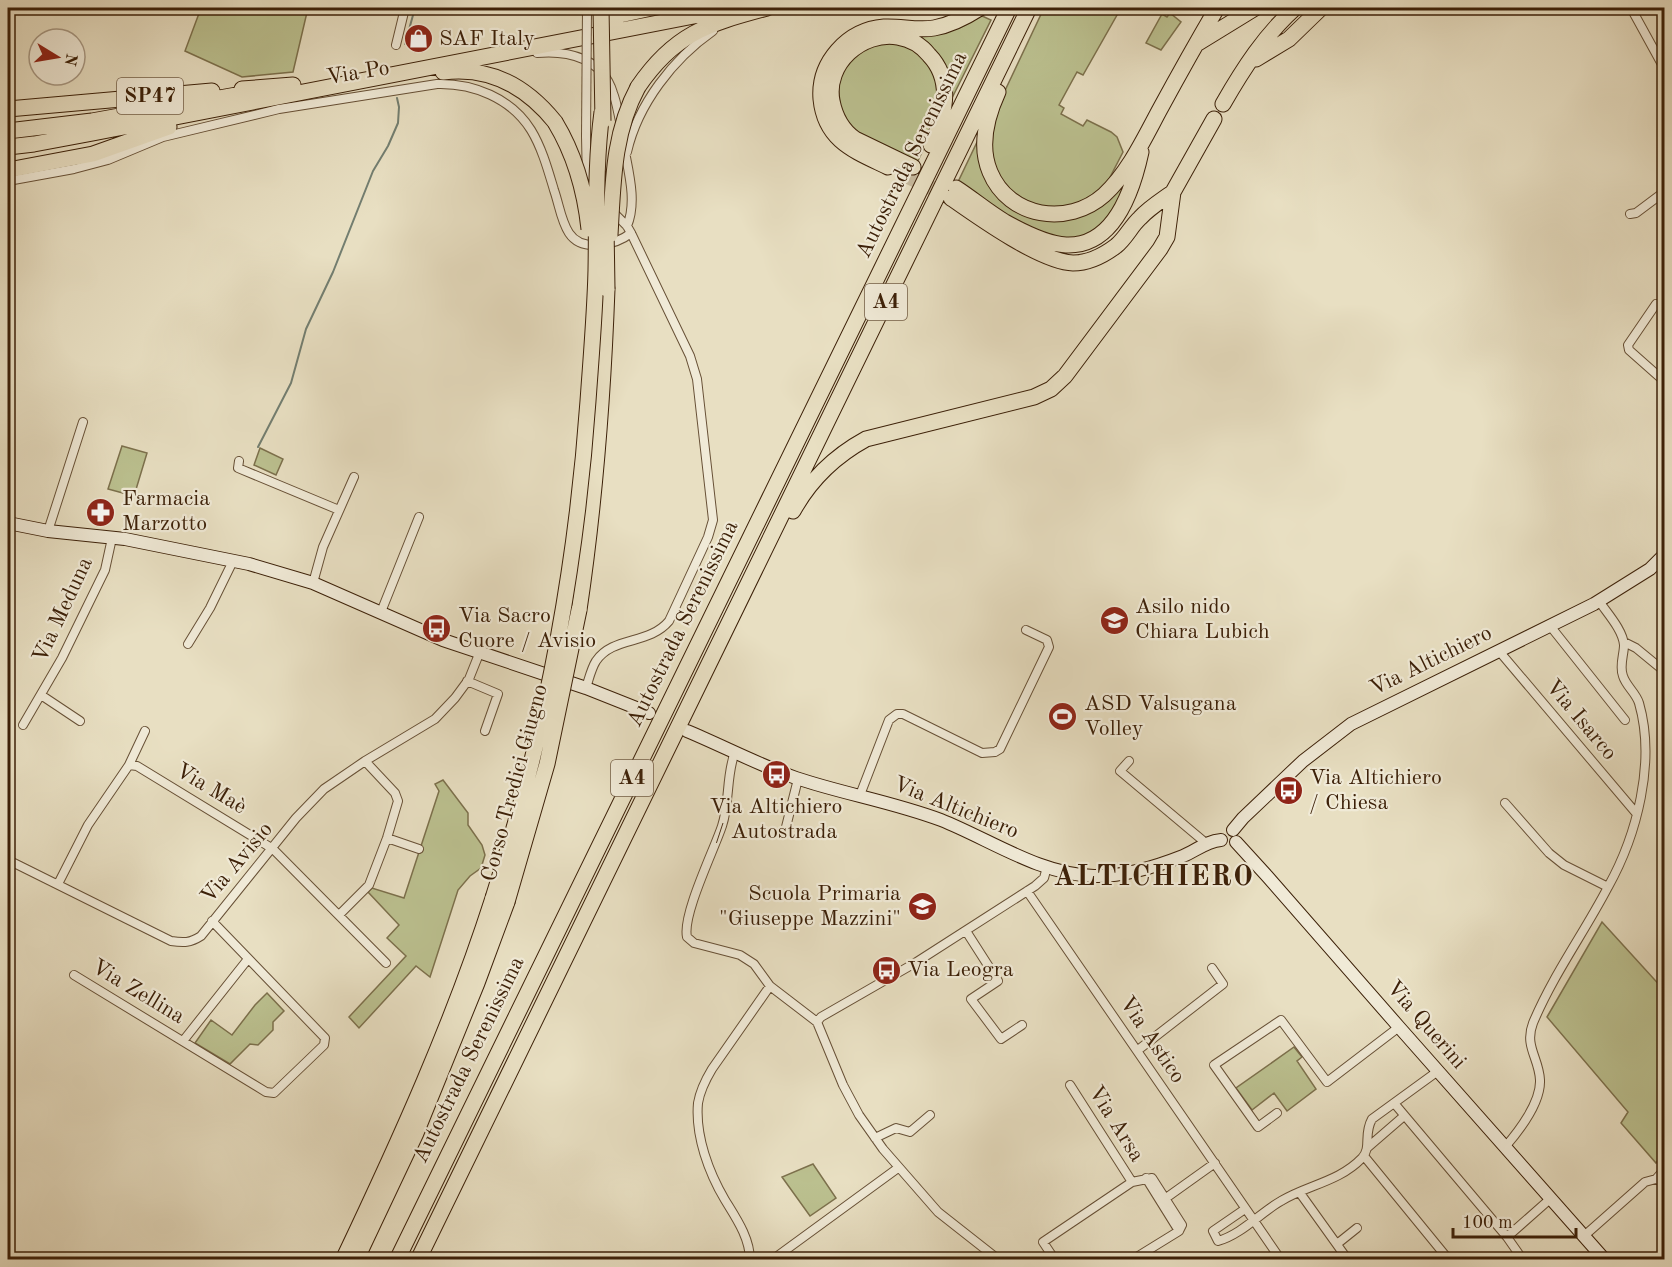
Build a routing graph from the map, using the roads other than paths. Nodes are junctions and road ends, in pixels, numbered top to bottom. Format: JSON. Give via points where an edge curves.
{"nodes":[{"id":1,"x":405,"y":8,"type":"edge"},
{"id":2,"x":487,"y":8,"type":"edge"},
{"id":3,"x":521,"y":8,"type":"edge"},
{"id":4,"x":587,"y":8,"type":"edge"},
{"id":5,"x":601,"y":8,"type":"edge"},
{"id":6,"x":652,"y":8,"type":"edge"},
{"id":7,"x":685,"y":8,"type":"edge"},
{"id":8,"x":767,"y":8,"type":"edge"},
{"id":9,"x":980,"y":8,"type":"edge"},
{"id":10,"x":1009,"y":8,"type":"edge"},
{"id":11,"x":1029,"y":8,"type":"edge"},
{"id":12,"x":1217,"y":8,"type":"edge"},
{"id":13,"x":1255,"y":8,"type":"edge"},
{"id":14,"x":1295,"y":8,"type":"edge"},
{"id":15,"x":1321,"y":8,"type":"edge"},
{"id":16,"x":1631,"y":8,"type":"edge"},
{"id":17,"x":735,"y":12,"type":"edge"},
{"id":18,"x":1023,"y":22,"type":"junction"},
{"id":19,"x":582,"y":28,"type":"dead end"},
{"id":20,"x":396,"y":45,"type":"dead end"},
{"id":21,"x":1196,"y":45,"type":"junction"},
{"id":22,"x":498,"y":54,"type":"junction"},
{"id":23,"x":1245,"y":65,"type":"junction"},
{"id":24,"x":1665,"y":68,"type":"edge"},
{"id":25,"x":344,"y":84,"type":"junction"},
{"id":26,"x":293,"y":85,"type":"junction"},
{"id":27,"x":255,"y":102,"type":"junction"},
{"id":28,"x":1223,"y":104,"type":"dead end"},
{"id":29,"x":8,"y":109,"type":"edge"},
{"id":30,"x":602,"y":112,"type":"junction"},
{"id":31,"x":1214,"y":119,"type":"dead end"},
{"id":32,"x":8,"y":131,"type":"edge"},
{"id":33,"x":1143,"y":140,"type":"junction"},
{"id":34,"x":8,"y":147,"type":"edge"},
{"id":35,"x":626,"y":159,"type":"junction"},
{"id":36,"x":38,"y":163,"type":"junction"},
{"id":37,"x":8,"y":165,"type":"edge"},
{"id":38,"x":8,"y":170,"type":"edge"},
{"id":39,"x":8,"y":181,"type":"edge"},
{"id":40,"x":1173,"y":192,"type":"junction"},
{"id":41,"x":1665,"y":192,"type":"edge"},
{"id":42,"x":1630,"y":214,"type":"dead end"},
{"id":43,"x":629,"y":229,"type":"junction"},
{"id":44,"x":607,"y":289,"type":"junction"},
{"id":45,"x":867,"y":297,"type":"junction"},
{"id":46,"x":1656,"y":304,"type":"dead end"},
{"id":47,"x":591,"y":349,"type":"junction"},
{"id":48,"x":1665,"y":381,"type":"edge"},
{"id":49,"x":83,"y":422,"type":"dead end"},
{"id":50,"x":239,"y":461,"type":"dead end"},
{"id":51,"x":354,"y":477,"type":"dead end"},
{"id":52,"x":339,"y":510,"type":"junction"},
{"id":53,"x":419,"y":517,"type":"dead end"},
{"id":54,"x":8,"y":523,"type":"edge"},
{"id":55,"x":48,"y":531,"type":"junction"},
{"id":56,"x":112,"y":538,"type":"junction"},
{"id":57,"x":1665,"y":555,"type":"edge"},
{"id":58,"x":233,"y":561,"type":"junction"},
{"id":59,"x":748,"y":582,"type":"junction"},
{"id":60,"x":313,"y":583,"type":"junction"},
{"id":61,"x":1599,"y":601,"type":"junction"},
{"id":62,"x":381,"y":612,"type":"junction"},
{"id":63,"x":1551,"y":627,"type":"junction"},
{"id":64,"x":1026,"y":630,"type":"dead end"},
{"id":65,"x":1624,"y":642,"type":"junction"},
{"id":66,"x":188,"y":644,"type":"dead end"},
{"id":67,"x":1499,"y":651,"type":"junction"},
{"id":68,"x":479,"y":654,"type":"junction"},
{"id":69,"x":1665,"y":672,"type":"edge"},
{"id":70,"x":467,"y":681,"type":"junction"},
{"id":71,"x":586,"y":688,"type":"junction"},
{"id":72,"x":41,"y":695,"type":"junction"},
{"id":73,"x":649,"y":712,"type":"dead end"},
{"id":74,"x":1625,"y":720,"type":"dead end"},
{"id":75,"x":80,"y":721,"type":"dead end"},
{"id":76,"x":23,"y":725,"type":"dead end"},
{"id":77,"x":145,"y":731,"type":"dead end"},
{"id":78,"x":485,"y":731,"type":"dead end"},
{"id":79,"x":690,"y":732,"type":"dead end"},
{"id":80,"x":735,"y":752,"type":"junction"},
{"id":81,"x":365,"y":761,"type":"junction"},
{"id":82,"x":1129,"y":761,"type":"dead end"},
{"id":83,"x":129,"y":765,"type":"junction"},
{"id":84,"x":798,"y":779,"type":"junction"},
{"id":85,"x":860,"y":795,"type":"junction"},
{"id":86,"x":1505,"y":803,"type":"dead end"},
{"id":87,"x":1636,"y":813,"type":"junction"},
{"id":88,"x":1233,"y":830,"type":"junction"},
{"id":89,"x":785,"y":831,"type":"dead end"},
{"id":90,"x":387,"y":838,"type":"junction"},
{"id":91,"x":1221,"y":840,"type":"junction"},
{"id":92,"x":1236,"y":842,"type":"junction"},
{"id":93,"x":1207,"y":844,"type":"junction"},
{"id":94,"x":273,"y":849,"type":"junction"},
{"id":95,"x":419,"y":849,"type":"dead end"},
{"id":96,"x":8,"y":860,"type":"edge"},
{"id":97,"x":1047,"y":867,"type":"junction"},
{"id":98,"x":58,"y":884,"type":"junction"},
{"id":99,"x":1608,"y":887,"type":"junction"},
{"id":100,"x":1027,"y":891,"type":"junction"},
{"id":101,"x":500,"y":900,"type":"junction"},
{"id":102,"x":339,"y":915,"type":"junction"},
{"id":103,"x":212,"y":921,"type":"junction"},
{"id":104,"x":966,"y":931,"type":"junction"},
{"id":105,"x":248,"y":959,"type":"junction"},
{"id":106,"x":386,"y":963,"type":"dead end"},
{"id":107,"x":1212,"y":968,"type":"dead end"},
{"id":108,"x":74,"y":975,"type":"dead end"},
{"id":109,"x":770,"y":986,"type":"junction"},
{"id":110,"x":819,"y":1019,"type":"junction"},
{"id":111,"x":1022,"y":1025,"type":"dead end"},
{"id":112,"x":1399,"y":1027,"type":"junction"},
{"id":113,"x":183,"y":1041,"type":"junction"},
{"id":114,"x":1138,"y":1050,"type":"junction"},
{"id":115,"x":1438,"y":1071,"type":"junction"},
{"id":116,"x":1071,"y":1085,"type":"dead end"},
{"id":117,"x":1394,"y":1103,"type":"junction"},
{"id":118,"x":1277,"y":1113,"type":"dead end"},
{"id":119,"x":930,"y":1115,"type":"dead end"},
{"id":120,"x":1404,"y":1116,"type":"junction"},
{"id":121,"x":875,"y":1138,"type":"junction"},
{"id":122,"x":1505,"y":1147,"type":"junction"},
{"id":123,"x":1365,"y":1152,"type":"junction"},
{"id":124,"x":1215,"y":1163,"type":"junction"},
{"id":125,"x":898,"y":1167,"type":"junction"},
{"id":126,"x":1665,"y":1170,"type":"edge"},
{"id":127,"x":1146,"y":1179,"type":"junction"},
{"id":128,"x":1660,"y":1180,"type":"edge"},
{"id":129,"x":1132,"y":1182,"type":"junction"},
{"id":130,"x":1300,"y":1193,"type":"junction"},
{"id":131,"x":1166,"y":1198,"type":"junction"},
{"id":132,"x":1550,"y":1198,"type":"junction"},
{"id":133,"x":1245,"y":1209,"type":"junction"},
{"id":134,"x":1254,"y":1221,"type":"junction"},
{"id":135,"x":1357,"y":1228,"type":"dead end"},
{"id":136,"x":1179,"y":1231,"type":"junction"},
{"id":137,"x":1584,"y":1236,"type":"junction"},
{"id":138,"x":1507,"y":1237,"type":"junction"},
{"id":139,"x":1337,"y":1244,"type":"junction"},
{"id":140,"x":343,"y":1260,"type":"edge"},
{"id":141,"x":356,"y":1260,"type":"edge"},
{"id":142,"x":397,"y":1260,"type":"edge"},
{"id":143,"x":418,"y":1260,"type":"edge"},
{"id":144,"x":750,"y":1260,"type":"edge"},
{"id":145,"x":772,"y":1260,"type":"edge"},
{"id":146,"x":999,"y":1260,"type":"edge"},
{"id":147,"x":1055,"y":1260,"type":"edge"},
{"id":148,"x":1132,"y":1260,"type":"edge"},
{"id":149,"x":1281,"y":1260,"type":"edge"},
{"id":150,"x":1348,"y":1260,"type":"edge"},
{"id":151,"x":1449,"y":1260,"type":"edge"},
{"id":152,"x":1522,"y":1260,"type":"edge"},
{"id":153,"x":1558,"y":1260,"type":"edge"},
{"id":154,"x":1564,"y":1260,"type":"edge"},
{"id":155,"x":1605,"y":1260,"type":"edge"}],
"edges":[{"from":1,"to":20,"type":"street"},
{"from":2,"to":3,"type":"street"},
{"from":4,"to":43,"type":"street","bridge":true,"via":[[588,190]]},
{"from":5,"to":30,"type":"highway","bridge":true},
{"from":6,"to":7,"type":"highway","via":[[620,15],[610,22]]},
{"from":8,"to":17,"type":"highway"},
{"from":9,"to":45,"type":"highway","via":[[934,28],[885,27],[860,33],[838,50],[827,66],[821,100],[833,133],[850,149],[911,172],[849,135],[837,120],[832,86],[840,63],[862,43],[897,37],[924,49],[940,70],[945,85],[937,131],[891,226]]},
{"from":10,"to":45,"type":"highway","name":"Autostrada Serenissima","number":"A4"},
{"from":11,"to":18,"type":"highway","name":"Autostrada Serenissima","number":"A4"},
{"from":12,"to":21,"type":"highway"},
{"from":13,"to":21,"type":"highway"},
{"from":14,"to":23,"type":"highway"},
{"from":15,"to":23,"type":"highway","via":[[1289,39]]},
{"from":16,"to":24,"type":"street"},
{"from":17,"to":22,"type":"highway","name":"Via Po","number":"SP47"},
{"from":17,"to":35,"type":"street","via":[[672,68],[637,120]]},
{"from":17,"to":44,"type":"highway","bridge":true,"via":[[678,43],[654,65],[624,116],[613,177]]},
{"from":18,"to":33,"type":"highway","via":[[1016,54],[986,128],[989,171],[1005,195],[1039,213],[1072,212],[1109,190]]},
{"from":18,"to":59,"type":"highway","name":"Autostrada Serenissima","number":"A4"},
{"from":19,"to":26,"type":"highway","name":"Via Po","number":"SP47"},
{"from":21,"to":33,"type":"highway"},
{"from":22,"to":25,"type":"highway","name":"Via Po","number":"SP47"},
{"from":22,"to":35,"type":"street","via":[[567,54],[586,58],[597,66],[613,91]]},
{"from":23,"to":28,"type":"highway"},
{"from":25,"to":27,"type":"highway","name":"Via Po","number":"SP47"},
{"from":25,"to":47,"type":"highway","bridge":true,"via":[[451,71],[473,72],[495,77],[533,98],[555,122],[580,178],[591,255]]},
{"from":26,"to":29,"type":"highway","number":"SP47"},
{"from":26,"to":32,"type":"highway","number":"SP47","via":[[92,121]]},
{"from":27,"to":34,"type":"highway","number":"SP47"},
{"from":27,"to":36,"type":"highway","number":"SP47","via":[[93,154]]},
{"from":30,"to":44,"type":"highway","bridge":true,"via":[[606,142]]},
{"from":30,"to":47,"type":"highway","bridge":true},
{"from":31,"to":40,"type":"highway"},
{"from":33,"to":40,"type":"highway","via":[[1131,189],[1119,212],[1097,236],[1076,244],[1056,243],[1015,227],[954,193],[984,220],[1015,239],[1051,257],[1075,263],[1094,259],[1115,246],[1138,218]]},
{"from":35,"to":43,"type":"street","via":[[632,203]]},
{"from":36,"to":37,"type":"highway","number":"SP47"},
{"from":36,"to":38,"type":"highway","number":"SP47"},
{"from":39,"to":43,"type":"street","name":"Via Po","via":[[74,170],[163,137],[279,109],[454,83],[494,95],[531,130],[569,234],[578,242],[596,245],[620,241]]},
{"from":40,"to":59,"type":"highway","via":[[1167,237],[1160,249],[1065,376],[1051,389],[1034,397],[885,433],[850,447],[804,493],[773,549]]},
{"from":41,"to":42,"type":"street"},
{"from":43,"to":71,"type":"street","via":[[694,367],[713,520],[669,621],[653,635],[608,649],[597,661]]},
{"from":44,"to":101,"type":"highway","name":"Corso Tredici Giugno","bridge":true,"via":[[600,435],[579,610],[547,764]]},
{"from":45,"to":142,"type":"highway","name":"Autostrada Serenissima","number":"A4"},
{"from":46,"to":48,"type":"street","via":[[1628,345]]},
{"from":47,"to":101,"type":"highway","name":"Corso Tredici Giugno","bridge":true,"via":[[582,480],[565,606]]},
{"from":49,"to":55,"type":"street"},
{"from":50,"to":52,"type":"street","via":[[238,468]]},
{"from":51,"to":52,"type":"street"},
{"from":52,"to":60,"type":"street"},
{"from":53,"to":62,"type":"street"},
{"from":54,"to":55,"type":"street"},
{"from":55,"to":56,"type":"street"},
{"from":56,"to":58,"type":"street"},
{"from":56,"to":72,"type":"street","name":"Via Meduna","via":[[105,570]]},
{"from":57,"to":61,"type":"street","name":"Via Altichiero"},
{"from":58,"to":60,"type":"street"},
{"from":58,"to":66,"type":"street"},
{"from":59,"to":143,"type":"highway","name":"Autostrada Serenissima","number":"A4"},
{"from":60,"to":62,"type":"street"},
{"from":61,"to":63,"type":"street","name":"Via Altichiero"},
{"from":61,"to":65,"type":"street"},
{"from":62,"to":68,"type":"street"},
{"from":63,"to":67,"type":"street","name":"Via Altichiero"},
{"from":63,"to":74,"type":"street"},
{"from":64,"to":85,"type":"street","via":[[1047,640],[1049,646],[1000,749],[982,753],[897,714],[889,720]]},
{"from":65,"to":69,"type":"street"},
{"from":65,"to":87,"type":"street","via":[[1623,678],[1638,701],[1646,747],[1645,779]]},
{"from":67,"to":87,"type":"street","name":"Via Isarco"},
{"from":67,"to":88,"type":"street","name":"Via Altichiero","via":[[1351,724],[1303,761]]},
{"from":68,"to":70,"type":"street","name":"Via Avisio"},
{"from":68,"to":71,"type":"street"},
{"from":70,"to":78,"type":"street","via":[[498,694]]},
{"from":70,"to":81,"type":"street","name":"Via Avisio","via":[[435,719]]},
{"from":71,"to":73,"type":"street"},
{"from":72,"to":75,"type":"street","name":"Via Meduna"},
{"from":72,"to":76,"type":"street","name":"Via Meduna"},
{"from":77,"to":83,"type":"street"},
{"from":79,"to":80,"type":"street","name":"Via Altichiero"},
{"from":80,"to":84,"type":"street","name":"Via Altichiero"},
{"from":80,"to":109,"type":"street","via":[[723,825],[685,931],[694,943],[740,955],[754,964]]},
{"from":81,"to":90,"type":"street","via":[[398,796]]},
{"from":81,"to":94,"type":"street","name":"Via Avisio","via":[[324,789]]},
{"from":82,"to":93,"type":"street","via":[[1120,771]]},
{"from":83,"to":94,"type":"street","name":"Via Maè","via":[[146,771]]},
{"from":83,"to":98,"type":"street","via":[[88,825]]},
{"from":84,"to":85,"type":"street","name":"Via Altichiero"},
{"from":84,"to":89,"type":"street"},
{"from":85,"to":97,"type":"street","name":"Via Altichiero","via":[[940,820]]},
{"from":86,"to":99,"type":"street","via":[[1563,865]]},
{"from":87,"to":99,"type":"street"},
{"from":88,"to":91,"type":"street","name":"Via Altichiero","via":[[1223,830]]},
{"from":88,"to":92,"type":"street"},
{"from":90,"to":95,"type":"street"},
{"from":90,"to":102,"type":"street","via":[[369,885]]},
{"from":91,"to":92,"type":"street","name":"Via Altichiero","via":[[1227,846]]},
{"from":91,"to":93,"type":"street","name":"Via Altichiero"},
{"from":92,"to":112,"type":"street","name":"Via Querini"},
{"from":93,"to":97,"type":"street","name":"Via Altichiero","via":[[1148,868],[1115,875],[1094,876]]},
{"from":94,"to":102,"type":"street","name":"Via Maè"},
{"from":94,"to":103,"type":"street","name":"Via Avisio"},
{"from":96,"to":98,"type":"street","name":"Via Avisio"},
{"from":97,"to":100,"type":"street","via":[[1041,881]]},
{"from":98,"to":103,"type":"street","name":"Via Avisio","via":[[171,941],[186,944],[201,936]]},
{"from":99,"to":122,"type":"street","via":[[1533,1023],[1529,1036],[1540,1081],[1538,1094],[1524,1123]]},
{"from":100,"to":104,"type":"street"},
{"from":100,"to":114,"type":"street","name":"Via Astico"},
{"from":101,"to":140,"type":"highway","name":"Corso Tredici Giugno","via":[[432,1064]]},
{"from":101,"to":141,"type":"highway","name":"Corso Tredici Giugno","via":[[477,983],[420,1123]]},
{"from":102,"to":106,"type":"street","name":"Via Maè"},
{"from":103,"to":105,"type":"street","name":"Via Zellina"},
{"from":104,"to":110,"type":"street"},
{"from":104,"to":111,"type":"street","via":[[998,981],[972,999],[1001,1039]]},
{"from":105,"to":113,"type":"street","name":"Via Zellina"},
{"from":105,"to":113,"type":"street","name":"Via Zellina","via":[[323,1034],[324,1045],[278,1091],[269,1093]]},
{"from":107,"to":114,"type":"street","via":[[1223,984]]},
{"from":108,"to":113,"type":"street","name":"Via Zellina"},
{"from":109,"to":110,"type":"street"},
{"from":109,"to":144,"type":"street","via":[[712,1069],[698,1102],[705,1159],[748,1242]]},
{"from":110,"to":121,"type":"street","via":[[843,1085]]},
{"from":112,"to":115,"type":"street","name":"Via Querini"},
{"from":112,"to":118,"type":"street","via":[[1328,1082],[1281,1020],[1214,1065],[1258,1127]]},
{"from":114,"to":124,"type":"street","name":"Via Astico"},
{"from":115,"to":117,"type":"street"},
{"from":115,"to":122,"type":"street","name":"Via Querini"},
{"from":116,"to":129,"type":"street","name":"Via Arsa"},
{"from":117,"to":120,"type":"street"},
{"from":117,"to":123,"type":"street","via":[[1372,1119],[1366,1129]]},
{"from":119,"to":121,"type":"street","via":[[910,1132],[896,1128]]},
{"from":120,"to":123,"type":"street"},
{"from":120,"to":138,"type":"street"},
{"from":121,"to":125,"type":"street"},
{"from":122,"to":132,"type":"street","name":"Via Querini"},
{"from":123,"to":130,"type":"street","via":[[1342,1174]]},
{"from":123,"to":151,"type":"street"},
{"from":124,"to":131,"type":"street"},
{"from":124,"to":133,"type":"street","name":"Via Astico"},
{"from":125,"to":145,"type":"street"},
{"from":125,"to":146,"type":"street","via":[[938,1212]]},
{"from":126,"to":128,"type":"street"},
{"from":127,"to":129,"type":"street"},
{"from":127,"to":131,"type":"street","via":[[1152,1178]]},
{"from":127,"to":136,"type":"street"},
{"from":128,"to":137,"type":"street","via":[[1645,1182]]},
{"from":129,"to":147,"type":"street","via":[[1043,1242]]},
{"from":130,"to":134,"type":"street","via":[[1281,1201]]},
{"from":130,"to":139,"type":"street"},
{"from":131,"to":136,"type":"street","via":[[1182,1225]]},
{"from":132,"to":137,"type":"street","name":"Via Querini"},
{"from":132,"to":138,"type":"street"},
{"from":133,"to":134,"type":"street","name":"Via Astico"},
{"from":133,"to":134,"type":"street","via":[[1217,1227],[1214,1236],[1222,1240]]},
{"from":134,"to":149,"type":"street","name":"Via Astico"},
{"from":135,"to":139,"type":"street"},
{"from":136,"to":148,"type":"street"},
{"from":137,"to":155,"type":"street","name":"Via Querini"},
{"from":138,"to":152,"type":"street"},
{"from":139,"to":150,"type":"street"},
{"from":153,"to":154,"type":"street"}]}
